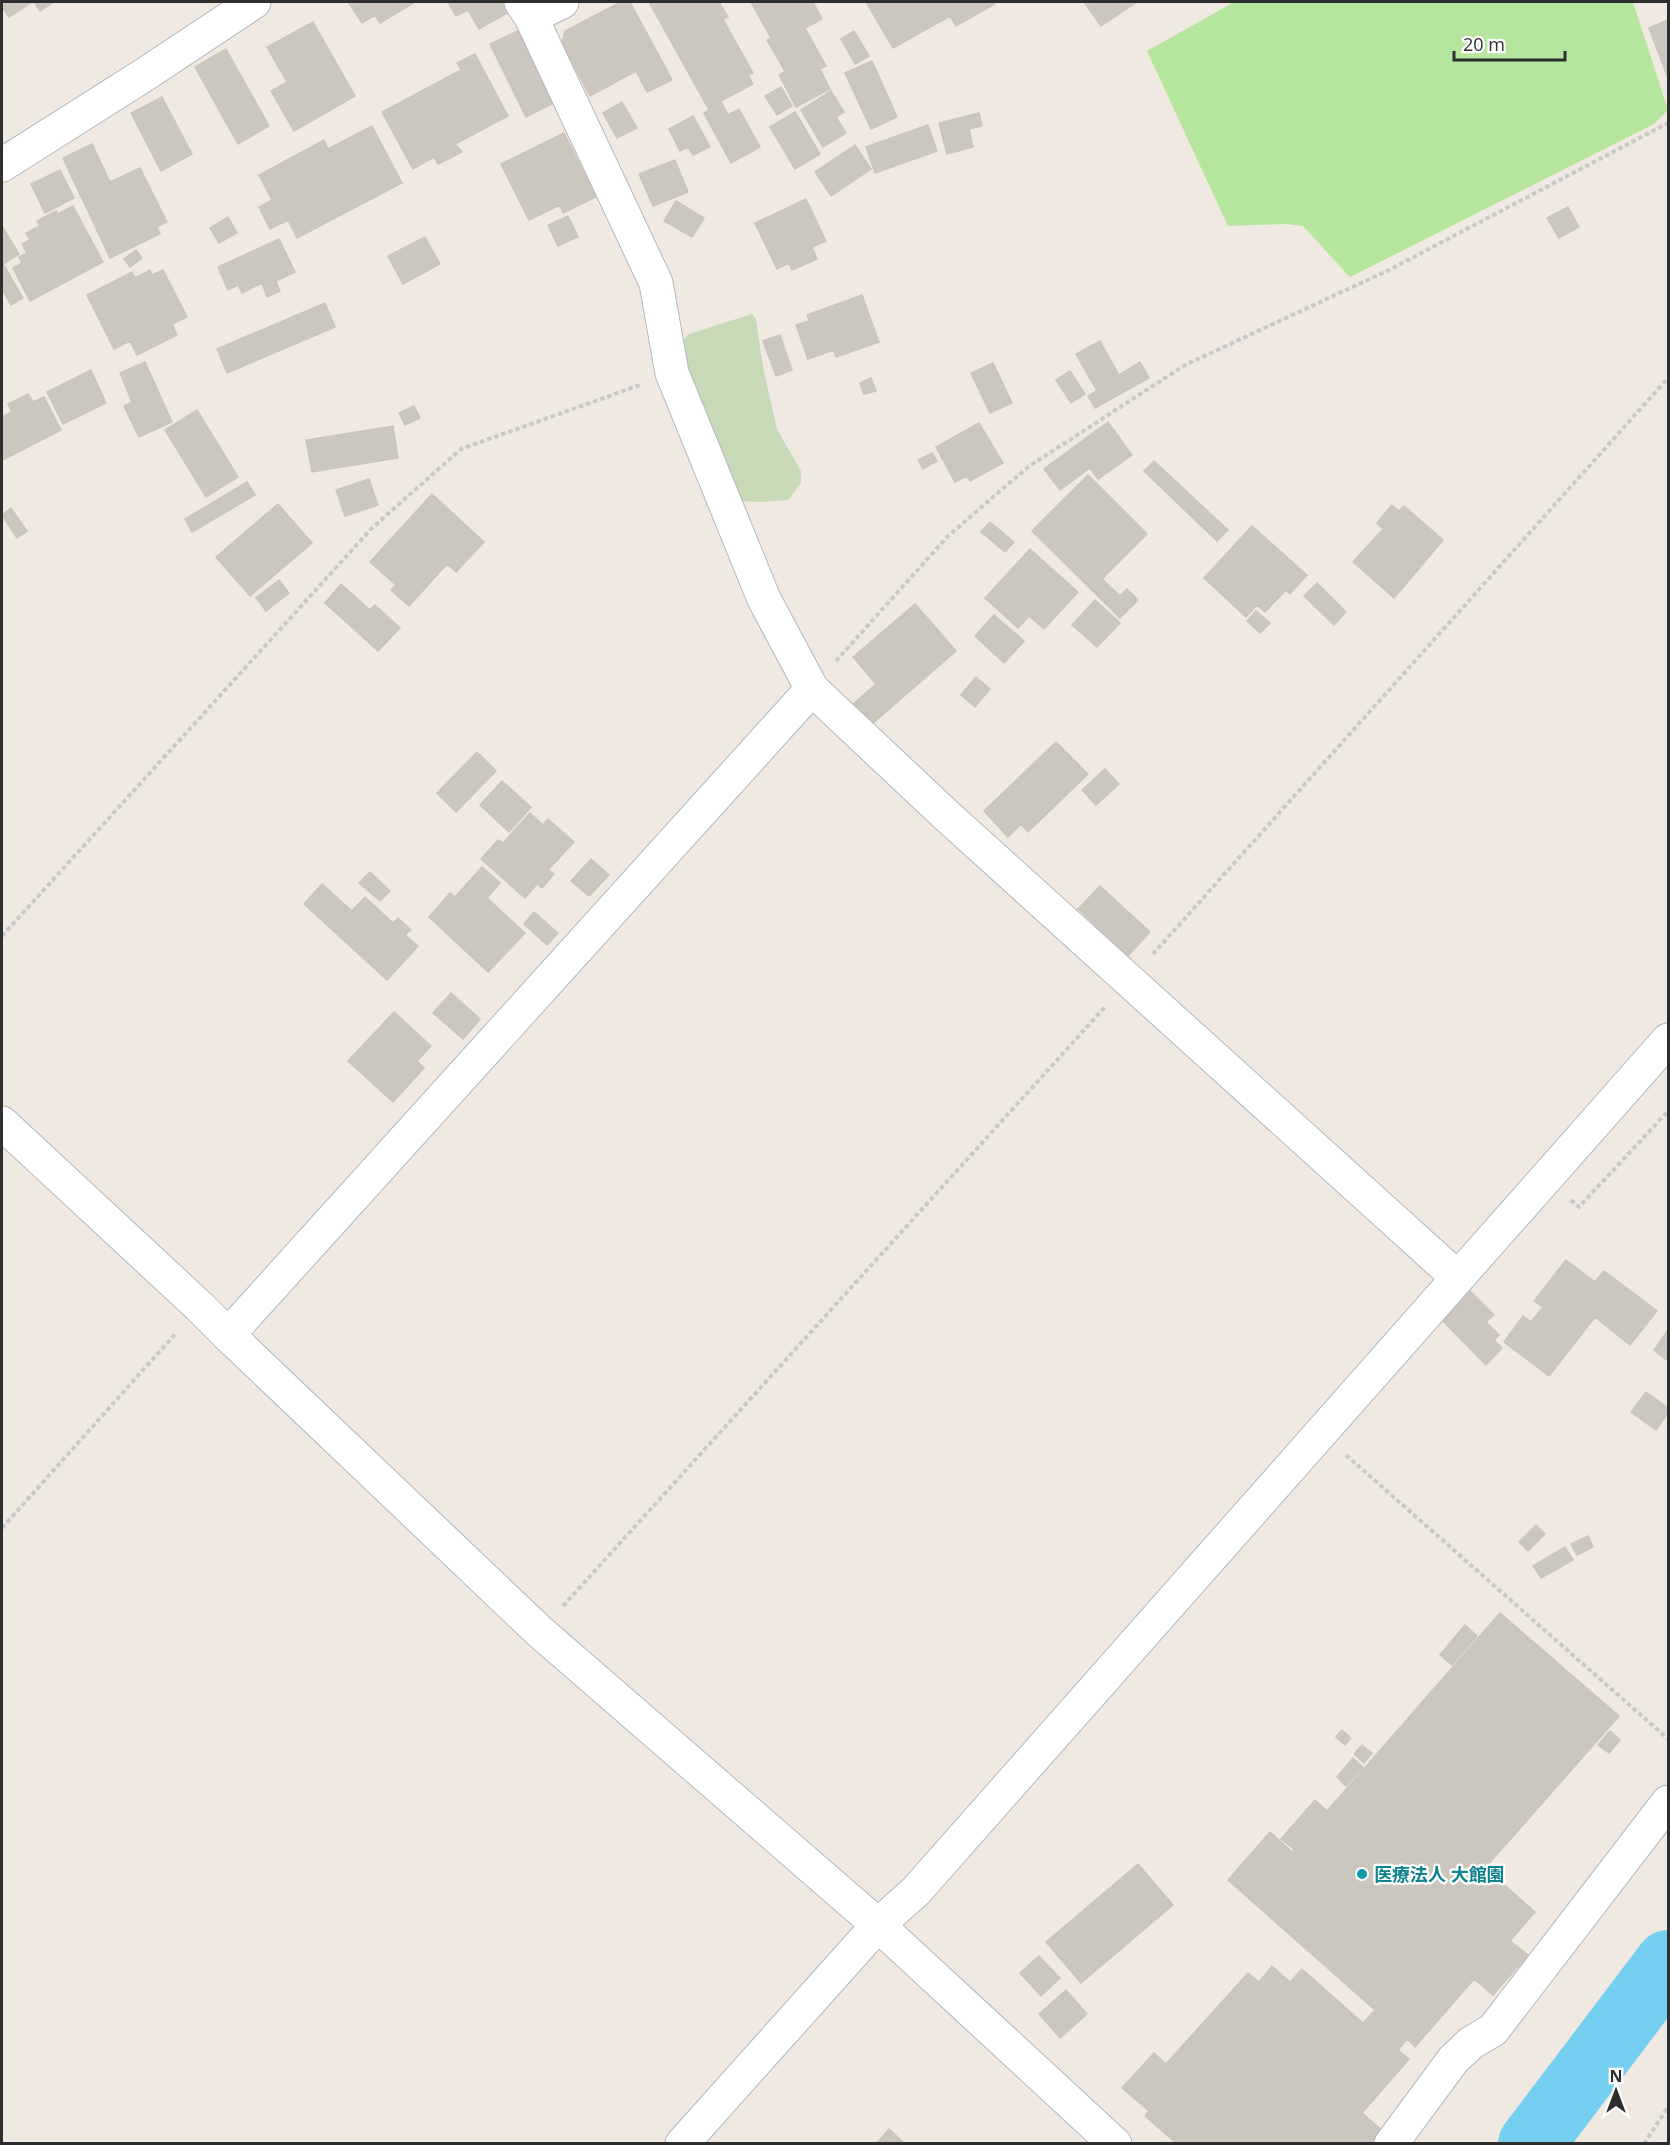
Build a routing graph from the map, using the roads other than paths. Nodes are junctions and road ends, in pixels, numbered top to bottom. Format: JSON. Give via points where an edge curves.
{"nodes":[{"id":1,"x":254,"y":2,"type":"edge"},
{"id":2,"x":562,"y":2,"type":"edge"},
{"id":3,"x":526,"y":9,"type":"edge"},
{"id":4,"x":2,"y":165,"type":"edge"},
{"id":5,"x":812,"y":689,"type":"junction"},
{"id":6,"x":1668,"y":1040,"type":"edge"},
{"id":7,"x":2,"y":1123,"type":"edge"},
{"id":8,"x":1458,"y":1278,"type":"junction"},
{"id":9,"x":228,"y":1335,"type":"junction"},
{"id":10,"x":1668,"y":1802,"type":"edge"},
{"id":11,"x":878,"y":1925,"type":"junction"},
{"id":12,"x":682,"y":2144,"type":"edge"},
{"id":13,"x":1115,"y":2144,"type":"edge"},
{"id":14,"x":1391,"y":2144,"type":"edge"}],
"edges":[{"from":1,"to":4,"type":"street"},
{"from":2,"to":3,"type":"street"},
{"from":3,"to":5,"type":"street","via":[[656,283],[672,373],[764,599]]},
{"from":5,"to":8,"type":"street"},
{"from":5,"to":9,"type":"street"},
{"from":6,"to":8,"type":"street"},
{"from":7,"to":9,"type":"street"},
{"from":8,"to":11,"type":"street","via":[[916,1891]]},
{"from":9,"to":11,"type":"street","via":[[539,1631]]},
{"from":10,"to":14,"type":"street","via":[[1493,2030],[1453,2060]]},
{"from":11,"to":12,"type":"street"},
{"from":11,"to":13,"type":"street"}]}
